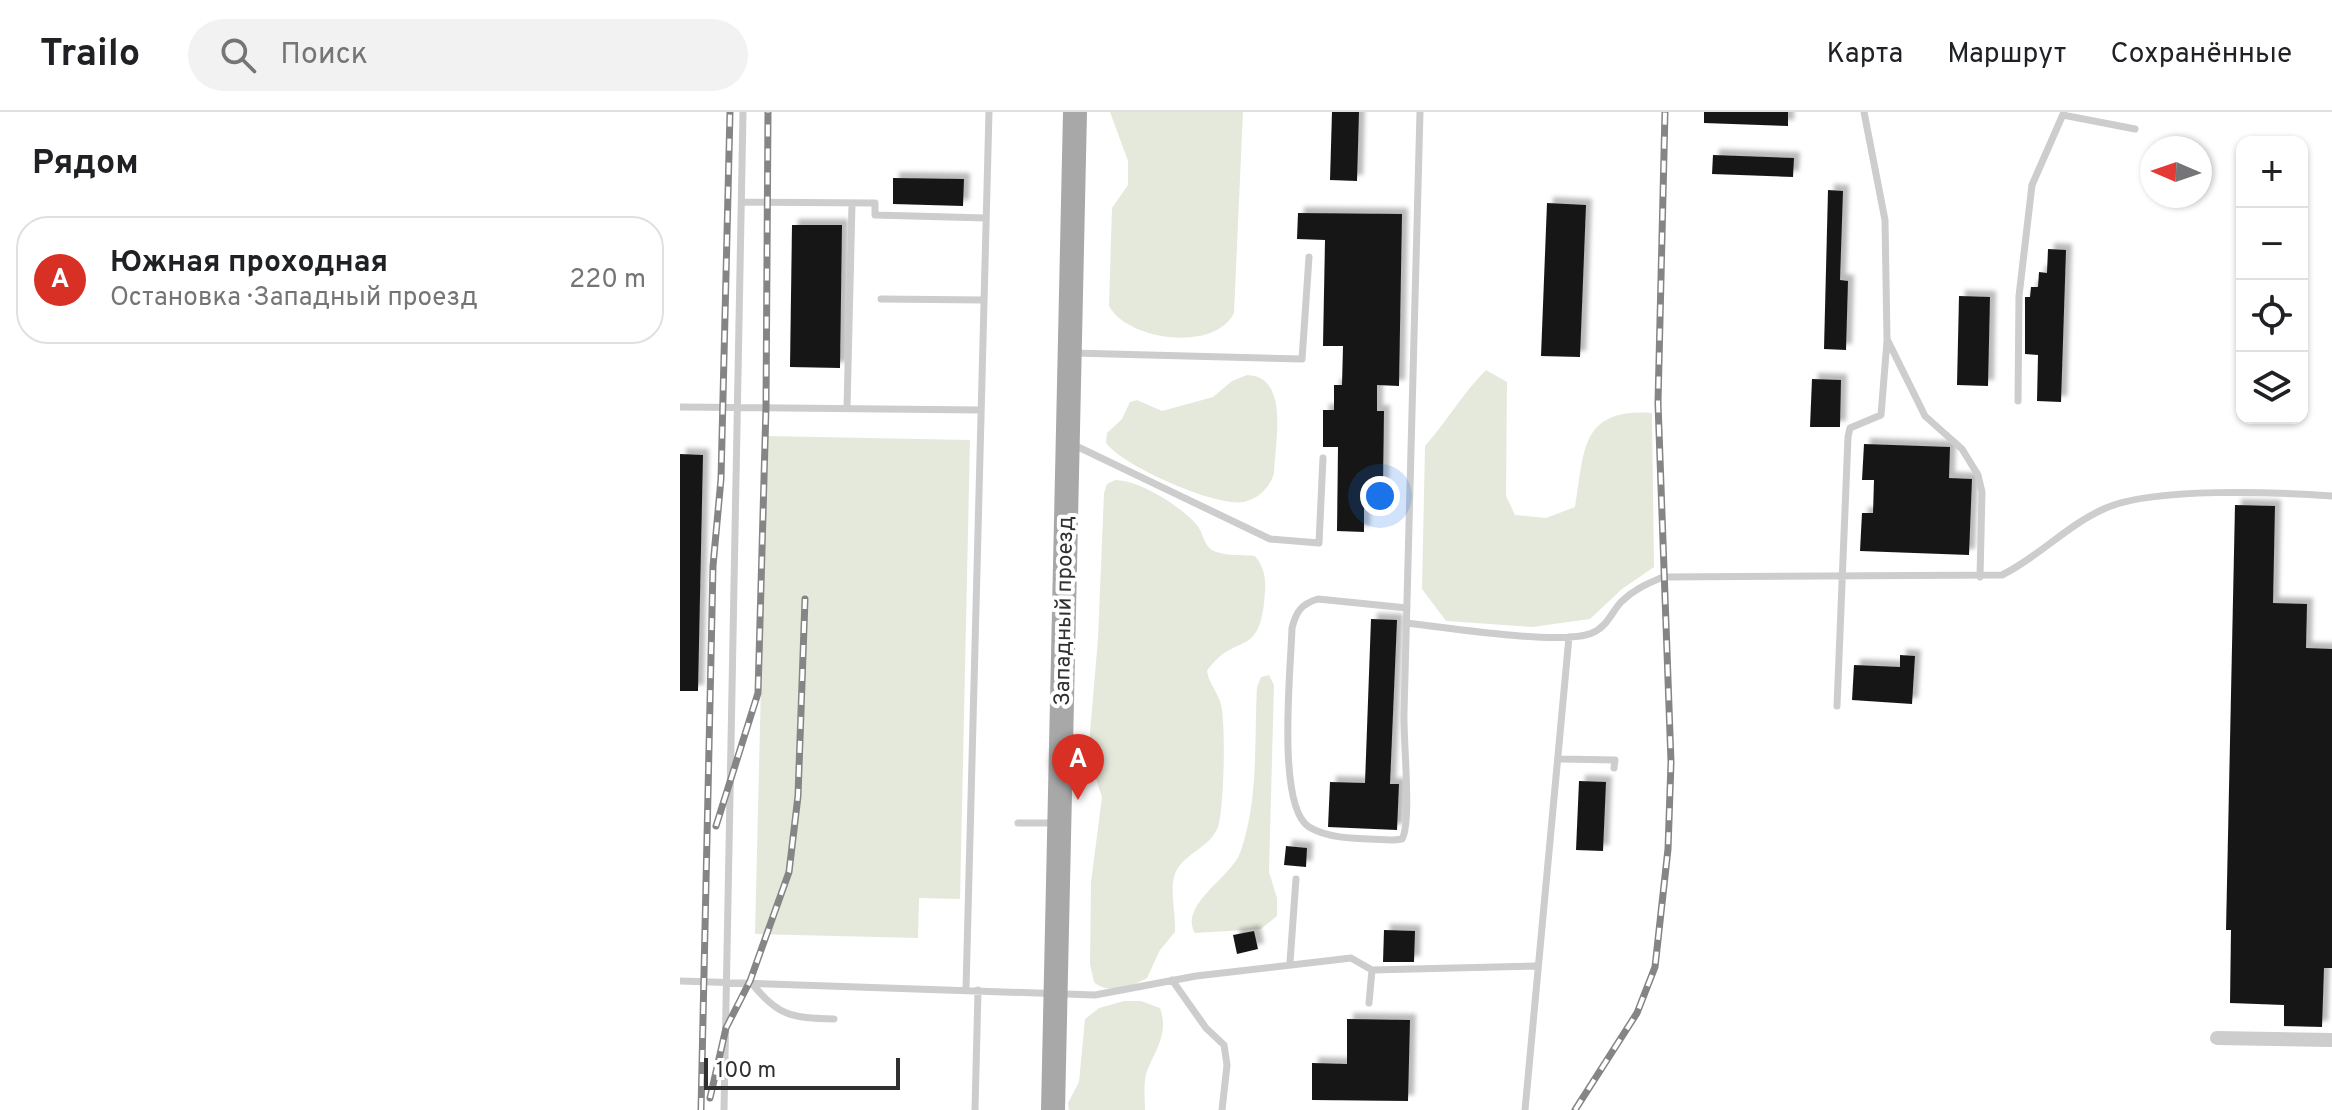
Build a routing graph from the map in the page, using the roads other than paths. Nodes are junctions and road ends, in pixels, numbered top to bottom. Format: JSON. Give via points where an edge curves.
{"nodes":[{"id":1,"x":743,"y":112,"type":"edge"},
{"id":2,"x":989,"y":112,"type":"edge"},
{"id":3,"x":1075,"y":112,"type":"edge"},
{"id":4,"x":1420,"y":112,"type":"edge"},
{"id":5,"x":1864,"y":112,"type":"edge"},
{"id":6,"x":2063,"y":113,"type":"edge"},
{"id":7,"x":2135,"y":129,"type":"dead end"},
{"id":8,"x":742,"y":202,"type":"junction"},
{"id":9,"x":852,"y":203,"type":"junction"},
{"id":10,"x":986,"y":218,"type":"junction"},
{"id":11,"x":1309,"y":257,"type":"dead end"},
{"id":12,"x":881,"y":299,"type":"dead end"},
{"id":13,"x":983,"y":300,"type":"junction"},
{"id":14,"x":1887,"y":339,"type":"junction"},
{"id":15,"x":1071,"y":353,"type":"junction"},
{"id":16,"x":2018,"y":401,"type":"dead end"},
{"id":17,"x":680,"y":407,"type":"edge"},
{"id":18,"x":736,"y":407,"type":"junction"},
{"id":19,"x":847,"y":408,"type":"junction"},
{"id":20,"x":980,"y":410,"type":"junction"},
{"id":21,"x":1069,"y":442,"type":"junction"},
{"id":22,"x":1323,"y":458,"type":"dead end"},
{"id":23,"x":2332,"y":496,"type":"edge"},
{"id":24,"x":1841,"y":577,"type":"junction"},
{"id":25,"x":1980,"y":577,"type":"junction"},
{"id":26,"x":1407,"y":608,"type":"junction"},
{"id":27,"x":1406,"y":623,"type":"junction"},
{"id":28,"x":1569,"y":637,"type":"junction"},
{"id":29,"x":1837,"y":706,"type":"dead end"},
{"id":30,"x":1561,"y":759,"type":"junction"},
{"id":31,"x":1614,"y":768,"type":"dead end"},
{"id":32,"x":1018,"y":823,"type":"dead end"},
{"id":33,"x":1060,"y":823,"type":"junction"},
{"id":34,"x":1296,"y":879,"type":"dead end"},
{"id":35,"x":1290,"y":962,"type":"junction"},
{"id":36,"x":1535,"y":966,"type":"junction"},
{"id":37,"x":1372,"y":970,"type":"junction"},
{"id":38,"x":1172,"y":980,"type":"junction"},
{"id":39,"x":680,"y":981,"type":"edge"},
{"id":40,"x":727,"y":981,"type":"junction"},
{"id":41,"x":750,"y":981,"type":"junction"},
{"id":42,"x":966,"y":989,"type":"junction"},
{"id":43,"x":978,"y":990,"type":"junction"},
{"id":44,"x":1056,"y":993,"type":"junction"},
{"id":45,"x":1369,"y":1003,"type":"dead end"},
{"id":46,"x":834,"y":1019,"type":"dead end"},
{"id":47,"x":2217,"y":1038,"type":"dead end"},
{"id":48,"x":2332,"y":1040,"type":"edge"},
{"id":49,"x":724,"y":1110,"type":"edge"},
{"id":50,"x":975,"y":1110,"type":"edge"},
{"id":51,"x":1053,"y":1110,"type":"edge"},
{"id":52,"x":1222,"y":1110,"type":"edge"},
{"id":53,"x":1525,"y":1110,"type":"edge"}],
"edges":[{"from":1,"to":8,"type":"lane"},
{"from":2,"to":10,"type":"lane"},
{"from":3,"to":15,"type":"main road","name":"Западный проезд"},
{"from":4,"to":26,"type":"lane"},
{"from":5,"to":14,"type":"lane","via":[[1885,220]]},
{"from":6,"to":7,"type":"lane"},
{"from":6,"to":16,"type":"lane","via":[[2032,185],[2019,296]]},
{"from":8,"to":9,"type":"lane"},
{"from":8,"to":18,"type":"lane"},
{"from":9,"to":10,"type":"lane","via":[[875,203],[875,215]]},
{"from":9,"to":19,"type":"lane"},
{"from":10,"to":13,"type":"lane"},
{"from":11,"to":15,"type":"lane","via":[[1302,359]]},
{"from":12,"to":13,"type":"lane"},
{"from":13,"to":20,"type":"lane"},
{"from":14,"to":24,"type":"lane","via":[[1881,415],[1850,428],[1848,437]]},
{"from":14,"to":25,"type":"lane","via":[[1925,416],[1962,449],[1978,475]]},
{"from":15,"to":21,"type":"main road","name":"Западный проезд"},
{"from":17,"to":18,"type":"lane"},
{"from":18,"to":19,"type":"lane"},
{"from":18,"to":40,"type":"lane"},
{"from":19,"to":20,"type":"lane"},
{"from":20,"to":42,"type":"lane"},
{"from":21,"to":22,"type":"lane","via":[[1270,539],[1319,543]]},
{"from":21,"to":33,"type":"main road","name":"Западный проезд"},
{"from":23,"to":25,"type":"lane","via":[[2211,494],[2128,502],[2087,518],[2002,575]]},
{"from":24,"to":25,"type":"lane"},
{"from":24,"to":28,"type":"lane","via":[[1663,577],[1638,587],[1595,632]]},
{"from":24,"to":29,"type":"lane"},
{"from":26,"to":27,"type":"lane"},
{"from":26,"to":27,"type":"lane","via":[[1318,599],[1305,602],[1296,613],[1289,760],[1294,803],[1301,821],[1312,829],[1394,840],[1405,833]]},
{"from":27,"to":28,"type":"lane"},
{"from":28,"to":30,"type":"lane"},
{"from":30,"to":31,"type":"lane","via":[[1615,760]]},
{"from":30,"to":36,"type":"lane"},
{"from":32,"to":33,"type":"lane"},
{"from":33,"to":44,"type":"main road","name":"Западный проезд"},
{"from":34,"to":35,"type":"lane"},
{"from":35,"to":37,"type":"lane","via":[[1351,958]]},
{"from":35,"to":38,"type":"lane"},
{"from":36,"to":37,"type":"lane"},
{"from":36,"to":53,"type":"lane"},
{"from":37,"to":45,"type":"lane"},
{"from":38,"to":44,"type":"lane","via":[[1112,994]]},
{"from":38,"to":52,"type":"lane","via":[[1224,1045]]},
{"from":39,"to":40,"type":"lane"},
{"from":40,"to":41,"type":"lane"},
{"from":40,"to":49,"type":"lane"},
{"from":41,"to":42,"type":"lane"},
{"from":41,"to":46,"type":"lane","via":[[784,1015]]},
{"from":42,"to":43,"type":"lane"},
{"from":43,"to":44,"type":"lane"},
{"from":43,"to":50,"type":"lane"},
{"from":44,"to":51,"type":"main road","name":"Западный проезд"},
{"from":47,"to":48,"type":"street"}]}
